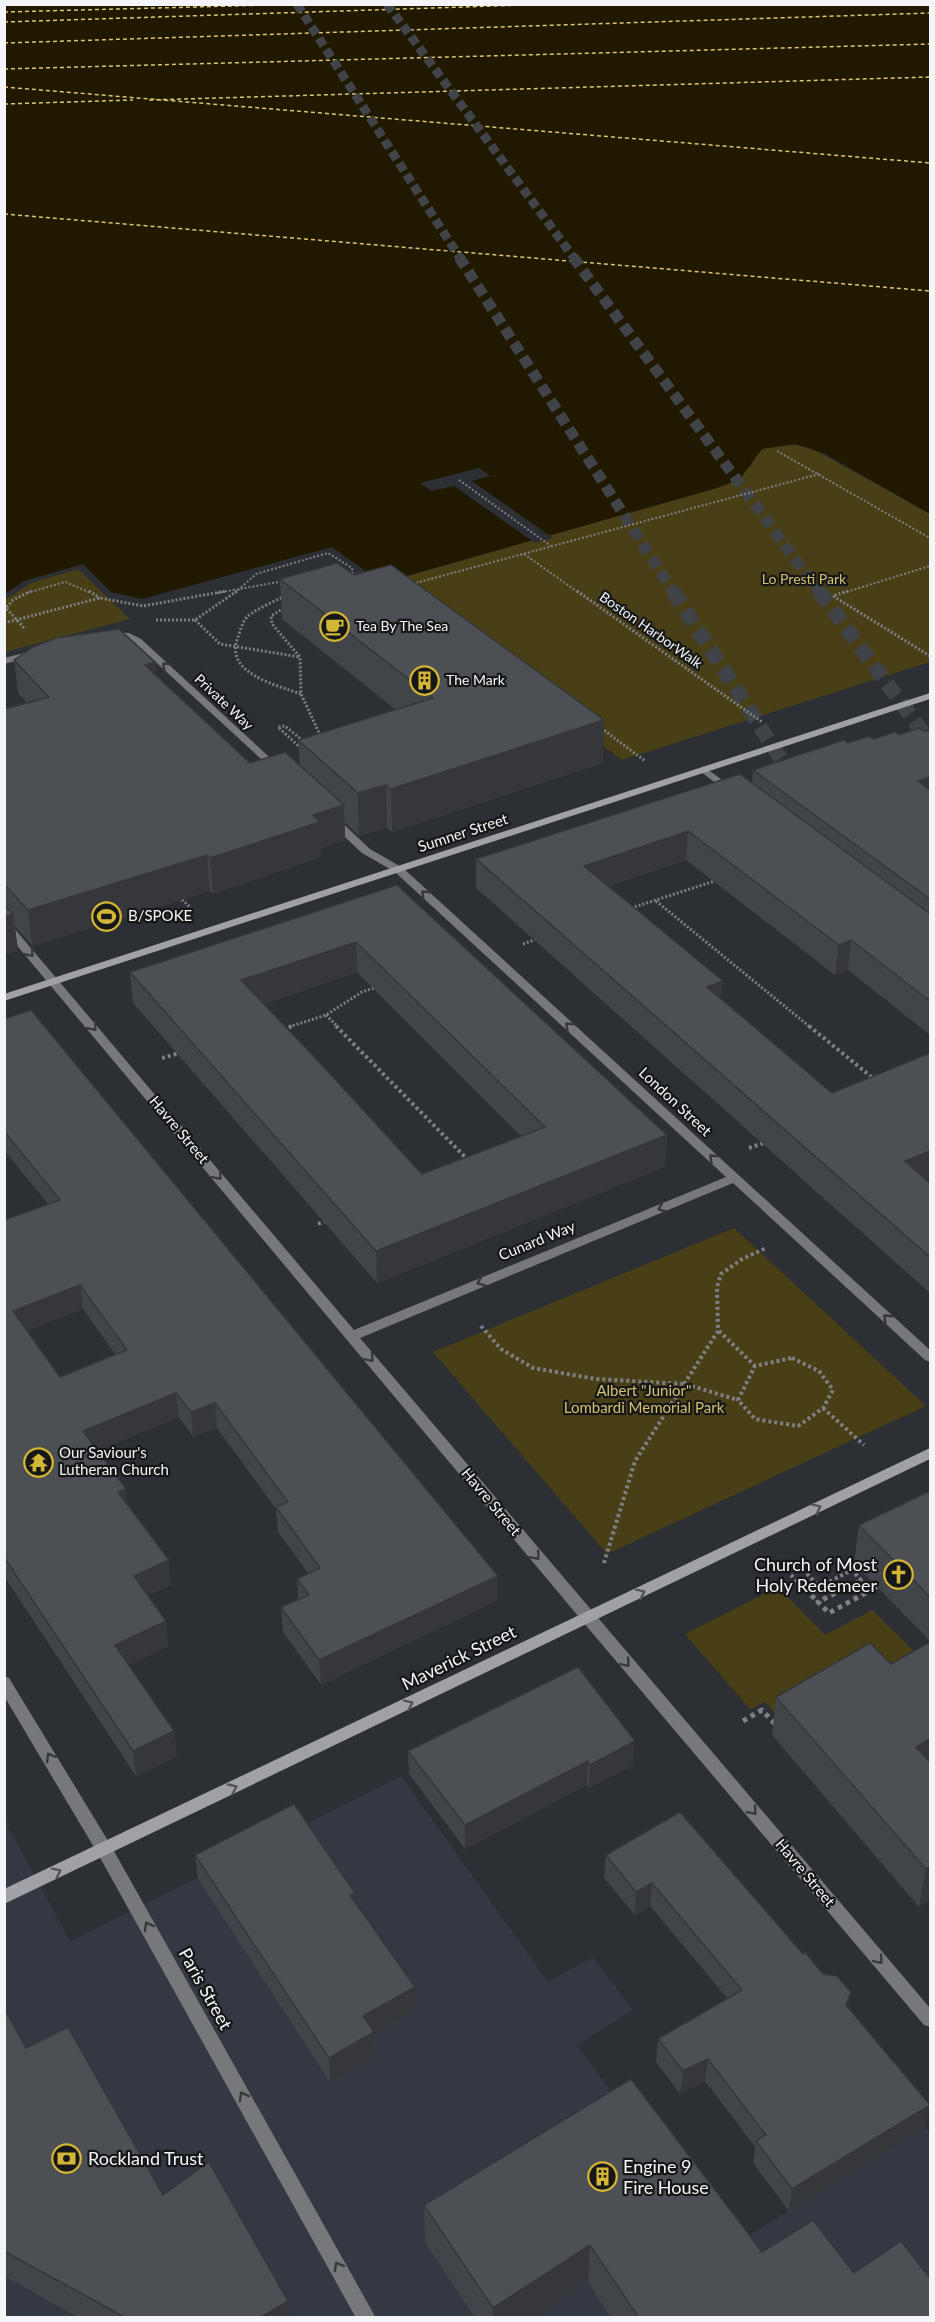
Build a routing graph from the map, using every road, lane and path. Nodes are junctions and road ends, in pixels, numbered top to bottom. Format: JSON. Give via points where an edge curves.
{"nodes":[{"id":1,"x":777,"y":451,"type":"dead end"},
{"id":2,"x":819,"y":474,"type":"junction"},
{"id":3,"x":459,"y":480,"type":"dead end"},
{"id":4,"x":930,"y":538,"type":"edge"},
{"id":5,"x":551,"y":546,"type":"junction"},
{"id":6,"x":524,"y":554,"type":"junction"},
{"id":7,"x":930,"y":566,"type":"edge"},
{"id":8,"x":293,"y":579,"type":"edge"},
{"id":9,"x":358,"y":580,"type":"edge"},
{"id":10,"x":411,"y":584,"type":"junction"},
{"id":11,"x":402,"y":586,"type":"edge"},
{"id":12,"x":239,"y":590,"type":"junction"},
{"id":13,"x":421,"y":591,"type":"edge"},
{"id":14,"x":296,"y":594,"type":"edge"},
{"id":15,"x":100,"y":598,"type":"junction"},
{"id":16,"x":292,"y":603,"type":"edge"},
{"id":17,"x":17,"y":620,"type":"junction"},
{"id":18,"x":169,"y":620,"type":"dead end"},
{"id":19,"x":195,"y":620,"type":"junction"},
{"id":20,"x":4,"y":623,"type":"edge"},
{"id":21,"x":95,"y":637,"type":"edge"},
{"id":22,"x":234,"y":646,"type":"junction"},
{"id":23,"x":45,"y":650,"type":"edge"},
{"id":24,"x":930,"y":656,"type":"edge"},
{"id":25,"x":300,"y":657,"type":"junction"},
{"id":26,"x":4,"y":661,"type":"edge"},
{"id":27,"x":301,"y":694,"type":"junction"},
{"id":28,"x":930,"y":696,"type":"edge"},
{"id":29,"x":765,"y":724,"type":"dead end"},
{"id":30,"x":598,"y":726,"type":"dead end"},
{"id":31,"x":323,"y":740,"type":"edge"},
{"id":32,"x":308,"y":745,"type":"edge"},
{"id":33,"x":297,"y":758,"type":"edge"},
{"id":34,"x":645,"y":761,"type":"dead end"},
{"id":35,"x":704,"y":770,"type":"junction"},
{"id":36,"x":287,"y":779,"type":"edge"},
{"id":37,"x":744,"y":800,"type":"edge"},
{"id":38,"x":322,"y":811,"type":"edge"},
{"id":39,"x":399,"y":870,"type":"junction"},
{"id":40,"x":719,"y":880,"type":"edge"},
{"id":41,"x":175,"y":891,"type":"edge"},
{"id":42,"x":656,"y":901,"type":"junction"},
{"id":43,"x":191,"y":908,"type":"dead end"},
{"id":44,"x":624,"y":910,"type":"edge"},
{"id":45,"x":4,"y":923,"type":"edge"},
{"id":46,"x":540,"y":938,"type":"edge"},
{"id":47,"x":519,"y":945,"type":"dead end"},
{"id":48,"x":55,"y":982,"type":"junction"},
{"id":49,"x":382,"y":985,"type":"edge"},
{"id":50,"x":4,"y":998,"type":"edge"},
{"id":51,"x":326,"y":1015,"type":"junction"},
{"id":52,"x":276,"y":1031,"type":"edge"},
{"id":53,"x":182,"y":1052,"type":"edge"},
{"id":54,"x":162,"y":1058,"type":"dead end"},
{"id":55,"x":880,"y":1084,"type":"edge"},
{"id":56,"x":770,"y":1140,"type":"edge"},
{"id":57,"x":749,"y":1149,"type":"dead end"},
{"id":58,"x":460,"y":1168,"type":"edge"},
{"id":59,"x":735,"y":1178,"type":"junction"},
{"id":60,"x":340,"y":1216,"type":"edge"},
{"id":61,"x":318,"y":1224,"type":"dead end"},
{"id":62,"x":766,"y":1248,"type":"dead end"},
{"id":63,"x":481,"y":1326,"type":"dead end"},
{"id":64,"x":718,"y":1331,"type":"junction"},
{"id":65,"x":352,"y":1336,"type":"junction"},
{"id":66,"x":930,"y":1357,"type":"edge"},
{"id":67,"x":755,"y":1366,"type":"junction"},
{"id":68,"x":685,"y":1384,"type":"junction"},
{"id":69,"x":738,"y":1400,"type":"junction"},
{"id":70,"x":823,"y":1408,"type":"junction"},
{"id":71,"x":864,"y":1445,"type":"dead end"},
{"id":72,"x":930,"y":1453,"type":"edge"},
{"id":73,"x":604,"y":1563,"type":"dead end"},
{"id":74,"x":803,"y":1569,"type":"dead end"},
{"id":75,"x":792,"y":1575,"type":"dead end"},
{"id":76,"x":877,"y":1587,"type":"dead end"},
{"id":77,"x":818,"y":1602,"type":"junction"},
{"id":78,"x":588,"y":1618,"type":"junction"},
{"id":79,"x":4,"y":1682,"type":"edge"},
{"id":80,"x":742,"y":1721,"type":"dead end"},
{"id":81,"x":779,"y":1729,"type":"edge"},
{"id":82,"x":104,"y":1849,"type":"junction"},
{"id":83,"x":4,"y":1897,"type":"edge"},
{"id":84,"x":930,"y":2020,"type":"edge"},
{"id":85,"x":367,"y":2318,"type":"edge"}],
"edges":[{"from":1,"to":2,"type":"path"},
{"from":2,"to":4,"type":"path"},
{"from":2,"to":5,"type":"path"},
{"from":3,"to":5,"type":"path"},
{"from":5,"to":6,"type":"path"},
{"from":6,"to":10,"type":"path"},
{"from":6,"to":29,"type":"path","name":"Boston HarborWalk"},
{"from":7,"to":24,"type":"path","via":[[833,596]]},
{"from":8,"to":12,"type":"path"},
{"from":9,"to":12,"type":"path","via":[[353,577],[352,568],[328,553],[256,574]]},
{"from":10,"to":11,"type":"path"},
{"from":10,"to":13,"type":"path"},
{"from":12,"to":15,"type":"path","via":[[143,606]]},
{"from":12,"to":19,"type":"path"},
{"from":14,"to":22,"type":"path","via":[[284,596],[246,617]]},
{"from":15,"to":17,"type":"path"},
{"from":15,"to":17,"type":"path","via":[[74,583],[51,582],[10,600],[6,608]]},
{"from":16,"to":25,"type":"path","via":[[271,616],[272,624]]},
{"from":17,"to":20,"type":"path"},
{"from":18,"to":19,"type":"path"},
{"from":19,"to":22,"type":"path","via":[[220,644]]},
{"from":36,"to":21,"type":"street","name":"Private Way","one_way":true,"via":[[138,641],[129,636]]},
{"from":22,"to":25,"type":"path"},
{"from":22,"to":27,"type":"path","via":[[234,655],[251,674]]},
{"from":23,"to":26,"type":"street"},
{"from":25,"to":27,"type":"path"},
{"from":27,"to":31,"type":"path"},
{"from":28,"to":35,"type":"street","name":"Sumner Street"},
{"from":30,"to":34,"type":"path"},
{"from":32,"to":33,"type":"path","via":[[285,726],[278,727],[307,754]]},
{"from":35,"to":37,"type":"street"},
{"from":35,"to":39,"type":"street","name":"Sumner Street"},
{"from":38,"to":39,"type":"street","via":[[366,851]]},
{"from":39,"to":48,"type":"street","name":"Sumner Street"},
{"from":59,"to":39,"type":"street","name":"London Street","one_way":true},
{"from":40,"to":42,"type":"path"},
{"from":41,"to":43,"type":"path"},
{"from":42,"to":44,"type":"path"},
{"from":42,"to":55,"type":"path"},
{"from":45,"to":48,"type":"street","name":"Havre Street","one_way":true},
{"from":46,"to":47,"type":"path"},
{"from":48,"to":50,"type":"street","name":"Sumner Street"},
{"from":48,"to":65,"type":"street","name":"Havre Street","one_way":true},
{"from":49,"to":51,"type":"path","via":[[362,992]]},
{"from":51,"to":52,"type":"path"},
{"from":51,"to":58,"type":"path","via":[[472,1163]]},
{"from":53,"to":54,"type":"path"},
{"from":56,"to":57,"type":"path"},
{"from":59,"to":65,"type":"street","name":"Cunard Way","one_way":true},
{"from":66,"to":59,"type":"street","name":"London Street","one_way":true},
{"from":60,"to":61,"type":"path"},
{"from":62,"to":64,"type":"path","via":[[721,1274],[717,1287]]},
{"from":63,"to":68,"type":"path","via":[[501,1349],[533,1368],[596,1379]]},
{"from":64,"to":67,"type":"path"},
{"from":64,"to":68,"type":"path"},
{"from":65,"to":78,"type":"street","name":"Havre Street","one_way":true},
{"from":67,"to":69,"type":"path"},
{"from":67,"to":70,"type":"path","via":[[792,1358],[819,1371],[833,1390]]},
{"from":68,"to":69,"type":"path"},
{"from":68,"to":73,"type":"path","via":[[635,1461]]},
{"from":69,"to":70,"type":"path","via":[[755,1419],[798,1426]]},
{"from":70,"to":71,"type":"path"},
{"from":78,"to":72,"type":"street","name":"Maverick Street","one_way":true},
{"from":74,"to":77,"type":"path","via":[[819,1587],[852,1570],[861,1580]]},
{"from":75,"to":77,"type":"path"},
{"from":76,"to":77,"type":"path","via":[[829,1613]]},
{"from":82,"to":78,"type":"street","name":"Maverick Street","one_way":true},
{"from":78,"to":84,"type":"street","name":"Havre Street","one_way":true},
{"from":82,"to":79,"type":"street","name":"Paris Street","one_way":true},
{"from":80,"to":81,"type":"path","via":[[762,1710]]},
{"from":83,"to":82,"type":"street","name":"Maverick Street","one_way":true},
{"from":85,"to":82,"type":"street","name":"Paris Street","one_way":true}]}
